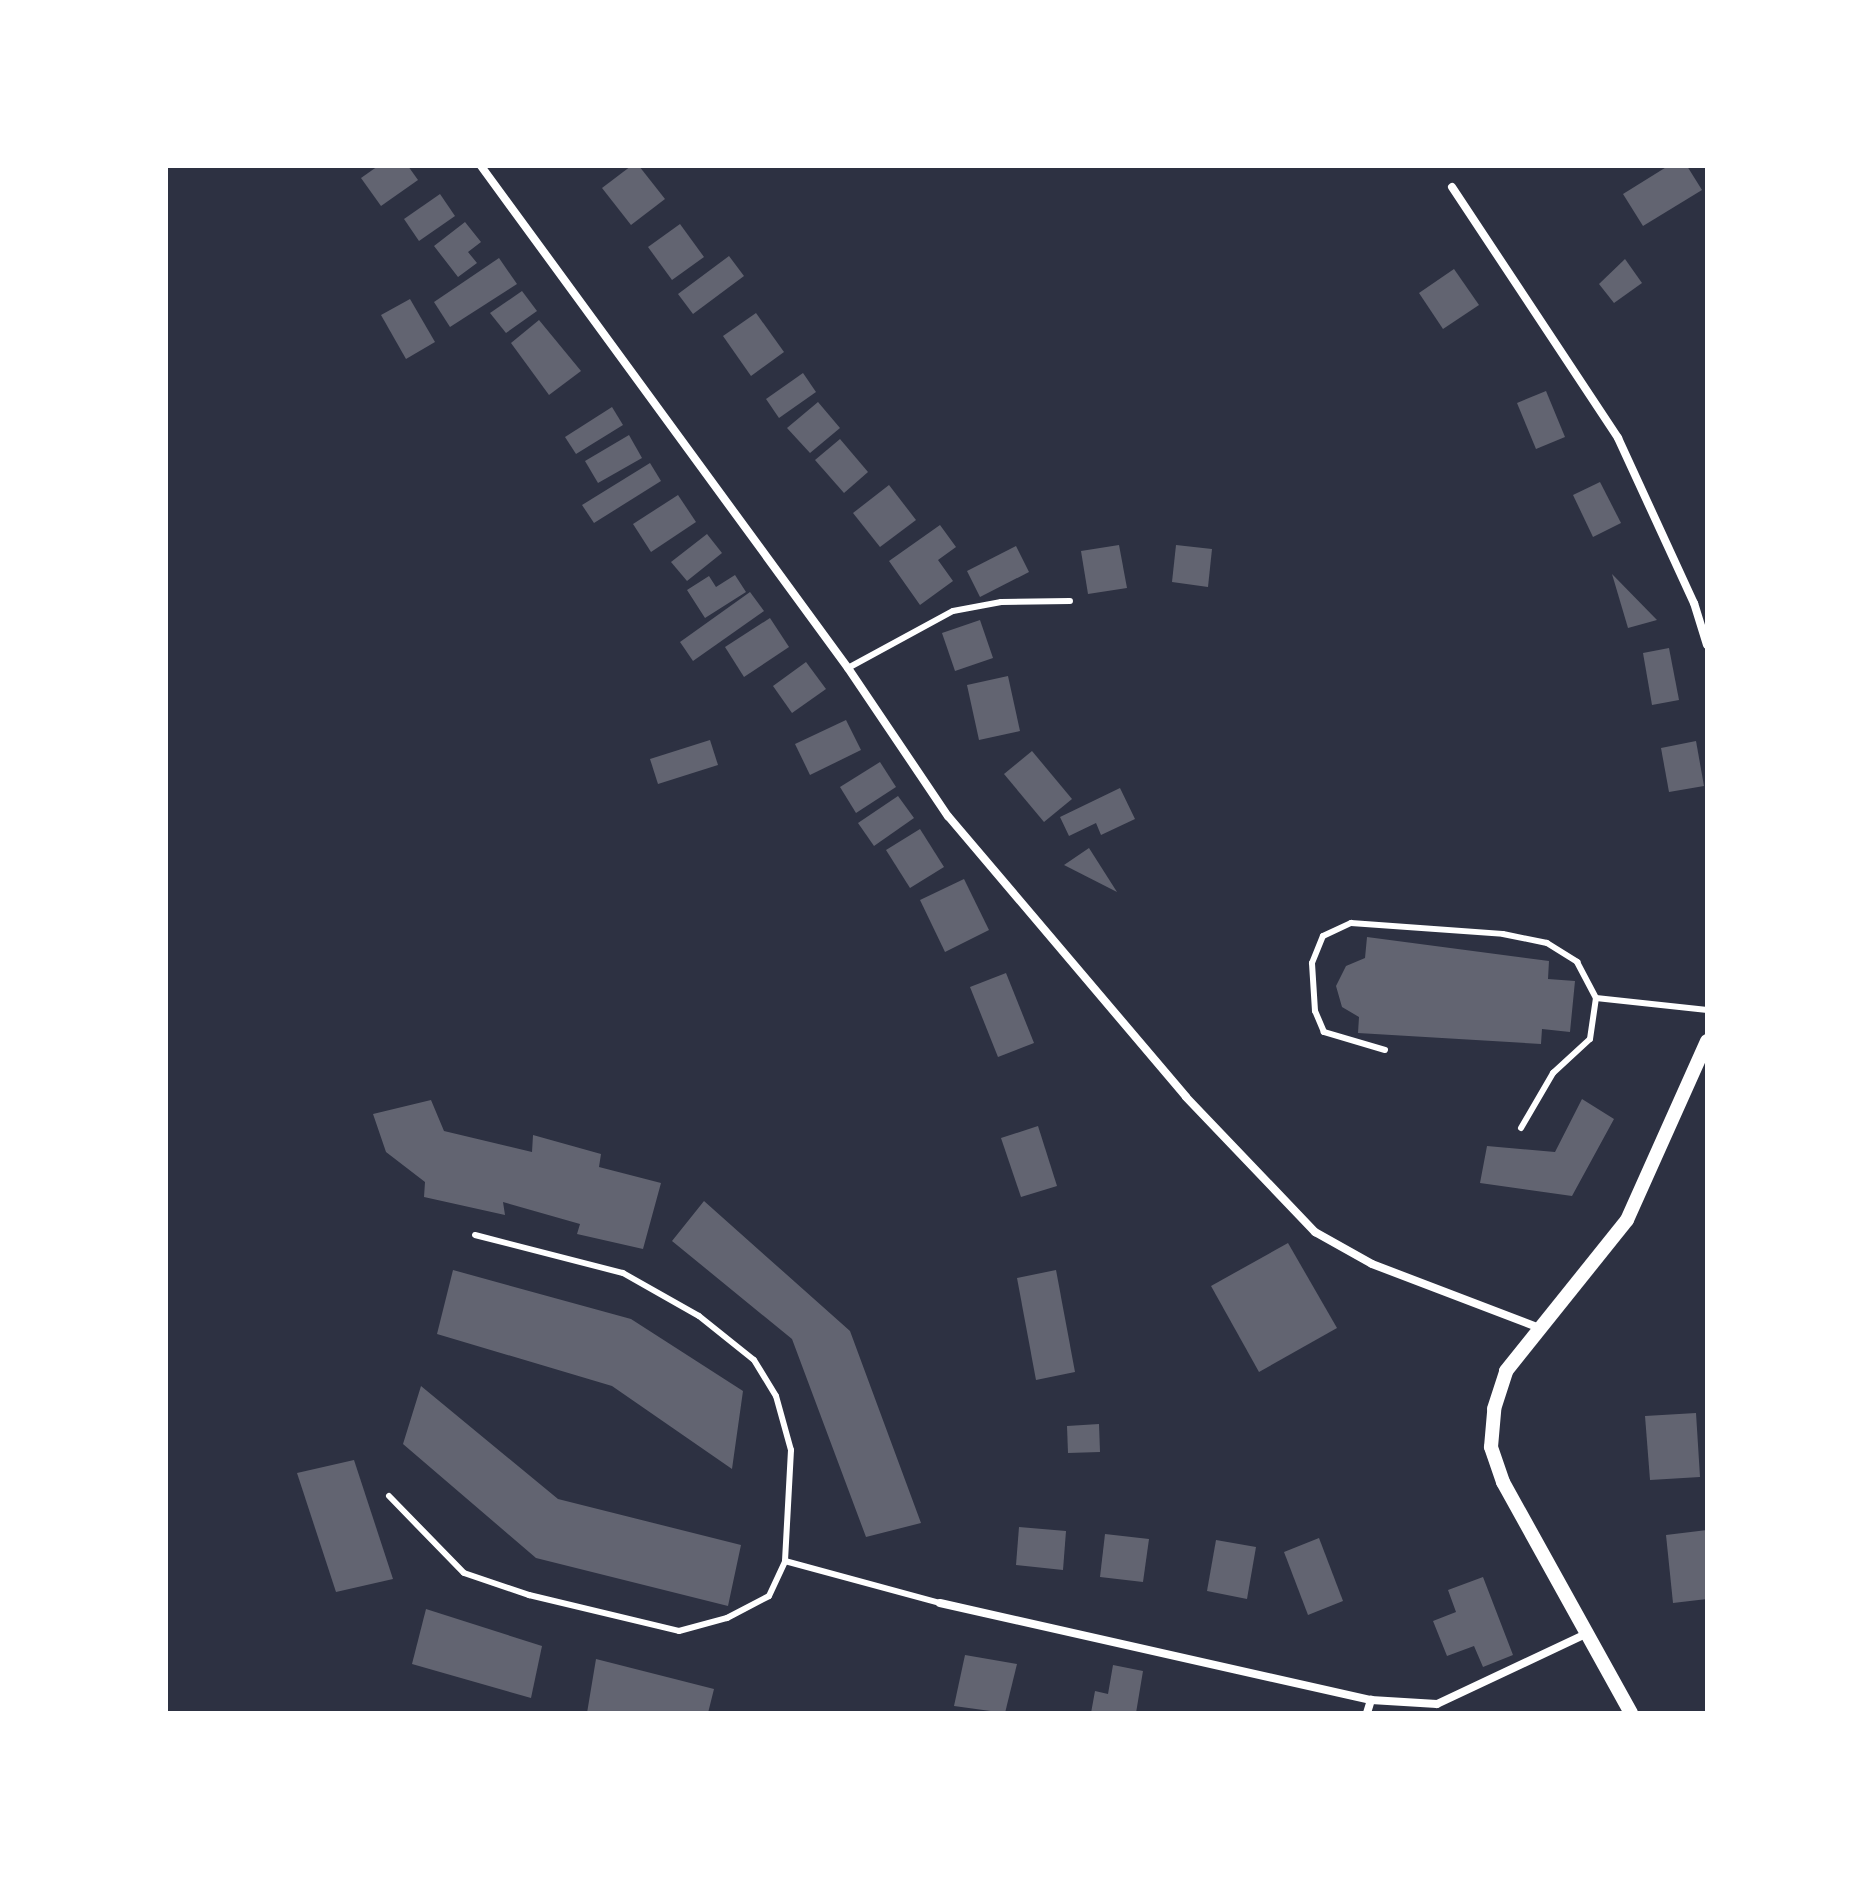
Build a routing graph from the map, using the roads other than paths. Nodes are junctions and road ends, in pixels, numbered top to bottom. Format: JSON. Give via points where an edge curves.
{"nodes":[{"id":1,"x":481,"y":166,"type":"edge"},
{"id":2,"x":1452,"y":187,"type":"dead end"},
{"id":3,"x":1070,"y":601,"type":"dead end"},
{"id":4,"x":1707,"y":645,"type":"edge"},
{"id":5,"x":848,"y":668,"type":"junction"},
{"id":6,"x":1596,"y":998,"type":"junction"},
{"id":7,"x":1707,"y":1010,"type":"edge"},
{"id":8,"x":1707,"y":1041,"type":"edge"},
{"id":9,"x":1385,"y":1050,"type":"dead end"},
{"id":10,"x":1521,"y":1128,"type":"dead end"},
{"id":11,"x":475,"y":1235,"type":"dead end"},
{"id":12,"x":1540,"y":1328,"type":"junction"},
{"id":13,"x":389,"y":1496,"type":"dead end"},
{"id":14,"x":785,"y":1561,"type":"junction"},
{"id":15,"x":940,"y":1603,"type":"joint"},
{"id":16,"x":1586,"y":1634,"type":"junction"},
{"id":17,"x":1371,"y":1700,"type":"junction"},
{"id":18,"x":1367,"y":1713,"type":"edge"},
{"id":19,"x":1631,"y":1713,"type":"edge"}],
"edges":[{"from":1,"to":5,"type":"street"},
{"from":2,"to":4,"type":"street","via":[[1618,438],[1694,603]]},
{"from":3,"to":5,"type":"lane","via":[[1001,602],[953,611]]},
{"from":5,"to":12,"type":"street","via":[[948,816],[1186,1097],[1315,1232],[1372,1264]]},
{"from":6,"to":7,"type":"lane"},
{"from":6,"to":9,"type":"lane","via":[[1577,962],[1547,943],[1503,934],[1351,923],[1323,936],[1312,963],[1315,1011],[1324,1032]]},
{"from":6,"to":10,"type":"lane","via":[[1590,1039],[1553,1073]]},
{"from":8,"to":12,"type":"street","via":[[1627,1220]]},
{"from":11,"to":14,"type":"lane","via":[[623,1273],[699,1316],[754,1360],[776,1396],[791,1450]]},
{"from":12,"to":16,"type":"street","via":[[1506,1371],[1494,1409],[1491,1447],[1503,1482]]},
{"from":13,"to":14,"type":"lane","via":[[464,1573],[529,1595],[679,1631],[727,1618],[769,1596]]},
{"from":14,"to":15,"type":"lane"},
{"from":15,"to":17,"type":"street"},
{"from":16,"to":17,"type":"street","via":[[1437,1704]]},
{"from":16,"to":19,"type":"street"},
{"from":17,"to":18,"type":"street"}]}
